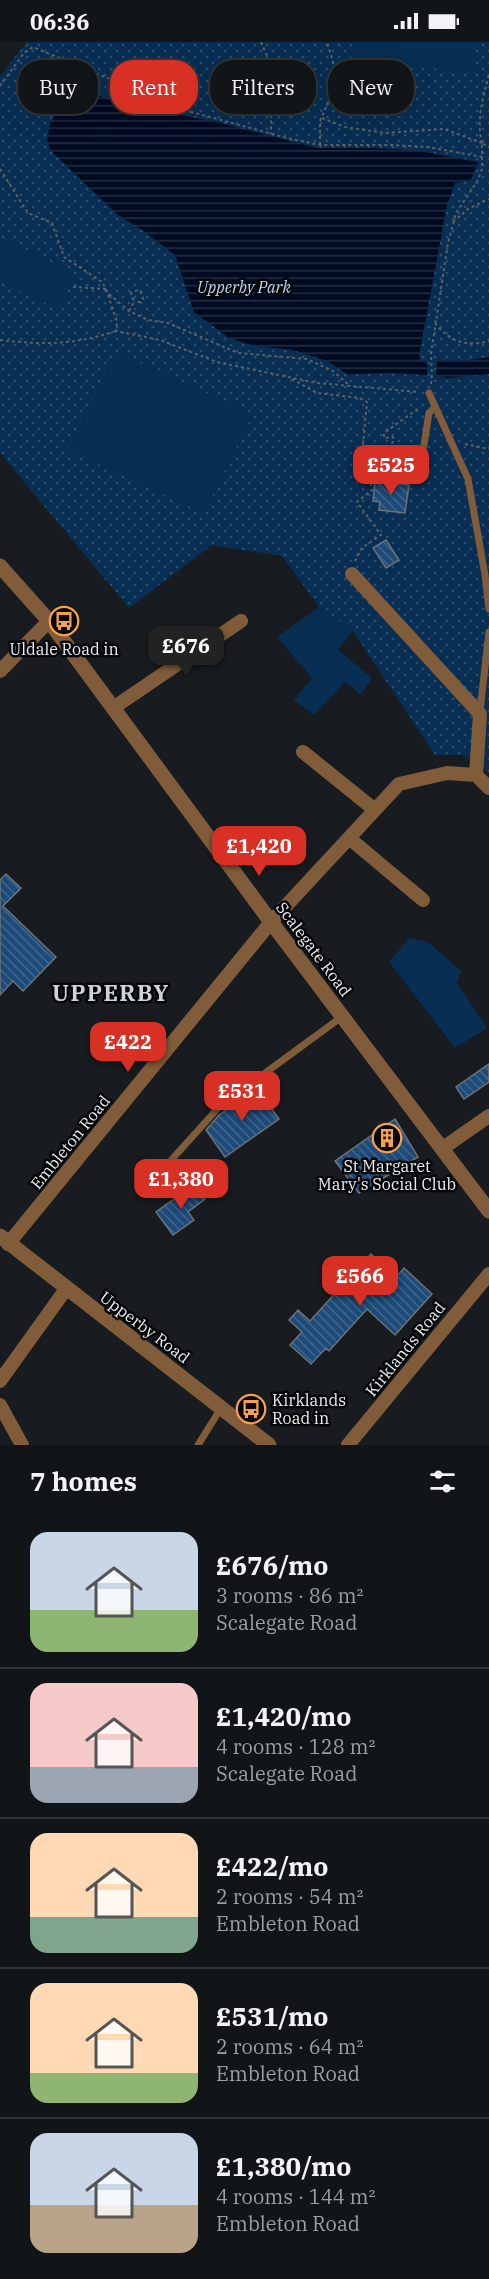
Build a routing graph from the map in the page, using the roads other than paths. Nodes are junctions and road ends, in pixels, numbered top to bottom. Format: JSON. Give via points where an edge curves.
{"nodes":[{"id":1,"x":429,"y":393,"type":"road end"},
{"id":2,"x":435,"y":407,"type":"junction"},
{"id":3,"x":386,"y":468,"type":"dead end"},
{"id":4,"x":0,"y":566,"type":"edge"},
{"id":5,"x":352,"y":574,"type":"road end"},
{"id":6,"x":489,"y":609,"type":"edge"},
{"id":7,"x":49,"y":621,"type":"junction"},
{"id":8,"x":242,"y":621,"type":"dead end"},
{"id":9,"x":489,"y":632,"type":"edge"},
{"id":10,"x":0,"y":671,"type":"edge"},
{"id":11,"x":113,"y":708,"type":"junction"},
{"id":12,"x":480,"y":714,"type":"junction"},
{"id":13,"x":303,"y":752,"type":"dead end"},
{"id":14,"x":476,"y":775,"type":"junction"},
{"id":15,"x":489,"y":788,"type":"edge"},
{"id":16,"x":375,"y":810,"type":"junction"},
{"id":17,"x":349,"y":838,"type":"junction"},
{"id":18,"x":423,"y":900,"type":"dead end"},
{"id":19,"x":271,"y":922,"type":"junction"},
{"id":20,"x":343,"y":1016,"type":"junction"},
{"id":21,"x":489,"y":1116,"type":"edge"},
{"id":22,"x":442,"y":1148,"type":"junction"},
{"id":23,"x":147,"y":1186,"type":"dead end"},
{"id":24,"x":489,"y":1211,"type":"edge"},
{"id":25,"x":4,"y":1240,"type":"edge"},
{"id":26,"x":489,"y":1274,"type":"edge"},
{"id":27,"x":66,"y":1289,"type":"junction"},
{"id":28,"x":0,"y":1381,"type":"edge"},
{"id":29,"x":0,"y":1405,"type":"edge"},
{"id":30,"x":220,"y":1408,"type":"junction"},
{"id":31,"x":22,"y":1445,"type":"edge"},
{"id":32,"x":198,"y":1445,"type":"edge"},
{"id":33,"x":269,"y":1445,"type":"edge"},
{"id":34,"x":348,"y":1445,"type":"edge"}],
"edges":[{"from":1,"to":2,"type":"lane"},
{"from":2,"to":3,"type":"lane","via":[[429,412],[420,471],[416,474],[399,467]]},
{"from":2,"to":6,"type":"lane","via":[[468,479]]},
{"from":4,"to":7,"type":"street","name":"Scalegate Road"},
{"from":5,"to":12,"type":"street"},
{"from":7,"to":10,"type":"street"},
{"from":7,"to":11,"type":"street","name":"Scalegate Road"},
{"from":8,"to":11,"type":"street"},
{"from":9,"to":12,"type":"lane"},
{"from":11,"to":19,"type":"street","name":"Scalegate Road"},
{"from":12,"to":14,"type":"street"},
{"from":13,"to":16,"type":"street"},
{"from":14,"to":15,"type":"street"},
{"from":14,"to":16,"type":"street","name":"Embleton Road","via":[[447,774],[399,784]]},
{"from":16,"to":17,"type":"street","name":"Embleton Road"},
{"from":17,"to":18,"type":"street"},
{"from":17,"to":19,"type":"street","name":"Embleton Road"},
{"from":19,"to":20,"type":"street","name":"Scalegate Road"},
{"from":19,"to":25,"type":"street","name":"Embleton Road"},
{"from":20,"to":22,"type":"street","name":"Scalegate Road"},
{"from":20,"to":23,"type":"lane","via":[[220,1106]]},
{"from":21,"to":22,"type":"street"},
{"from":22,"to":24,"type":"street","name":"Scalegate Road"},
{"from":25,"to":27,"type":"street","name":"Upperby Road"},
{"from":26,"to":34,"type":"street","name":"Kirklands Road"},
{"from":27,"to":28,"type":"street"},
{"from":27,"to":30,"type":"street","name":"Upperby Road"},
{"from":29,"to":31,"type":"street"},
{"from":30,"to":32,"type":"lane"},
{"from":30,"to":33,"type":"street","name":"Upperby Road"}]}
